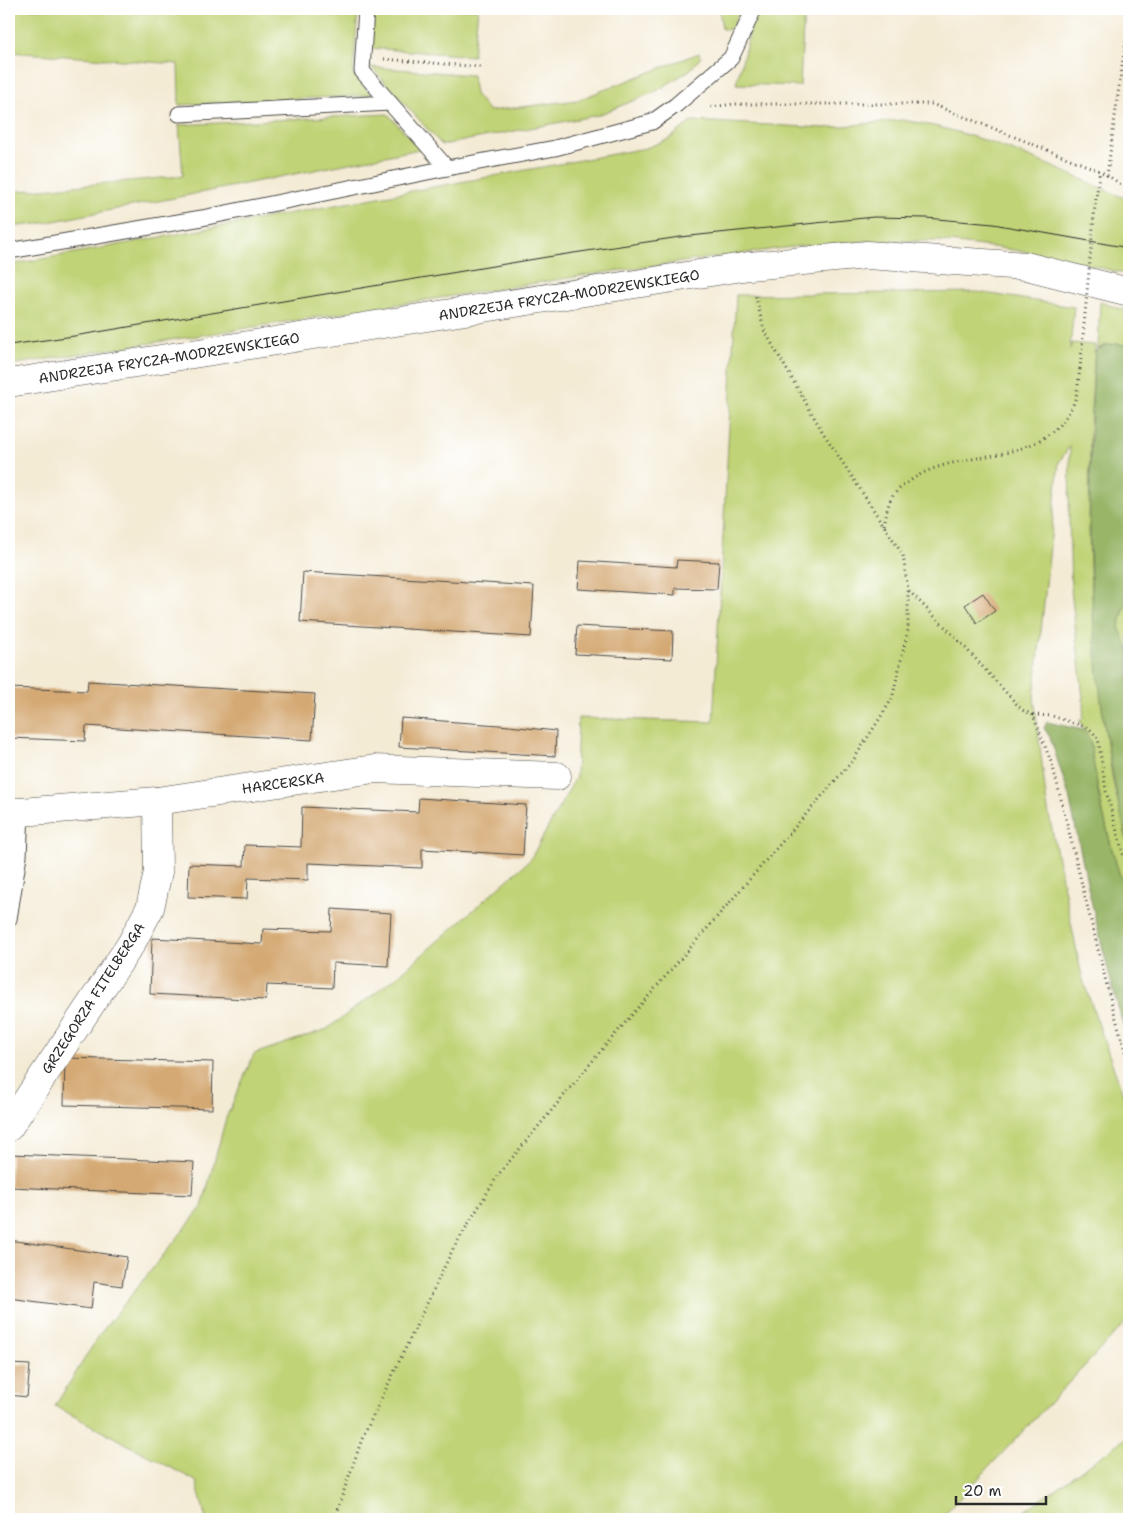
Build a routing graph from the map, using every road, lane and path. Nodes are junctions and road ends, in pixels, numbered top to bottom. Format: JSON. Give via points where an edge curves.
{"nodes":[{"id":1,"x":366,"y":9,"type":"edge"},
{"id":2,"x":754,"y":9,"type":"edge"},
{"id":3,"x":1129,"y":22,"type":"edge"},
{"id":4,"x":363,"y":57,"type":"junction"},
{"id":5,"x":481,"y":66,"type":"dead end"},
{"id":6,"x":390,"y":104,"type":"junction"},
{"id":7,"x":706,"y":109,"type":"dead end"},
{"id":8,"x":179,"y":114,"type":"dead end"},
{"id":9,"x":447,"y":168,"type":"junction"},
{"id":10,"x":1100,"y":171,"type":"junction"},
{"id":11,"x":1107,"y":176,"type":"junction"},
{"id":12,"x":1129,"y":189,"type":"edge"},
{"id":13,"x":9,"y":251,"type":"edge"},
{"id":14,"x":749,"y":266,"type":"junction"},
{"id":15,"x":1129,"y":292,"type":"edge"},
{"id":16,"x":9,"y":383,"type":"edge"},
{"id":17,"x":884,"y":526,"type":"junction"},
{"id":18,"x":908,"y":590,"type":"junction"},
{"id":19,"x":1033,"y":715,"type":"junction"},
{"id":20,"x":557,"y":776,"type":"dead end"},
{"id":21,"x":157,"y":801,"type":"junction"},
{"id":22,"x":15,"y":812,"type":"edge"},
{"id":23,"x":1129,"y":875,"type":"edge"},
{"id":24,"x":9,"y":919,"type":"edge"},
{"id":25,"x":1129,"y":1065,"type":"edge"},
{"id":26,"x":9,"y":1126,"type":"edge"},
{"id":27,"x":1105,"y":1514,"type":"dead end"},
{"id":28,"x":334,"y":1519,"type":"edge"},
{"id":29,"x":1112,"y":1519,"type":"edge"}],
"edges":[{"from":1,"to":4,"type":"lane"},
{"from":2,"to":9,"type":"lane","via":[[731,58],[652,122],[555,148]]},
{"from":3,"to":11,"type":"path"},
{"from":4,"to":5,"type":"path"},
{"from":4,"to":6,"type":"lane","via":[[362,71]]},
{"from":6,"to":8,"type":"lane"},
{"from":6,"to":9,"type":"lane"},
{"from":7,"to":10,"type":"path","via":[[734,104],[932,104]]},
{"from":9,"to":13,"type":"lane","via":[[202,218]]},
{"from":10,"to":11,"type":"path"},
{"from":10,"to":17,"type":"path","bridge":true,"via":[[1080,369],[1073,405],[1050,433],[1024,448],[948,463],[915,476],[891,500]]},
{"from":11,"to":12,"type":"path"},
{"from":14,"to":15,"type":"main road","name":"ANDRZEJA FRYCZA-MODRZEWSKIEGO","via":[[867,255],[1026,266]]},
{"from":14,"to":16,"type":"main road","name":"ANDRZEJA FRYCZA-MODRZEWSKIEGO"},
{"from":14,"to":17,"type":"path","via":[[764,330],[822,432]]},
{"from":17,"to":18,"type":"path","via":[[903,555]]},
{"from":18,"to":19,"type":"path","via":[[1022,710]]},
{"from":18,"to":28,"type":"path","via":[[908,630],[892,699],[854,759],[605,1046],[498,1175],[444,1266],[362,1439]]},
{"from":19,"to":23,"type":"path","via":[[1052,716],[1090,728],[1098,738],[1106,790]]},
{"from":19,"to":25,"type":"path","via":[[1053,767]]},
{"from":20,"to":21,"type":"main road","name":"HARCERSKA","via":[[374,769]]},
{"from":21,"to":22,"type":"main road","name":"HARCERSKA"},
{"from":21,"to":26,"type":"main road","name":"GRZEGORZA FITELBERGA","via":[[158,872],[150,908],[131,944]]},
{"from":22,"to":24,"type":"lane","via":[[19,856]]},
{"from":27,"to":29,"type":"path"}]}
